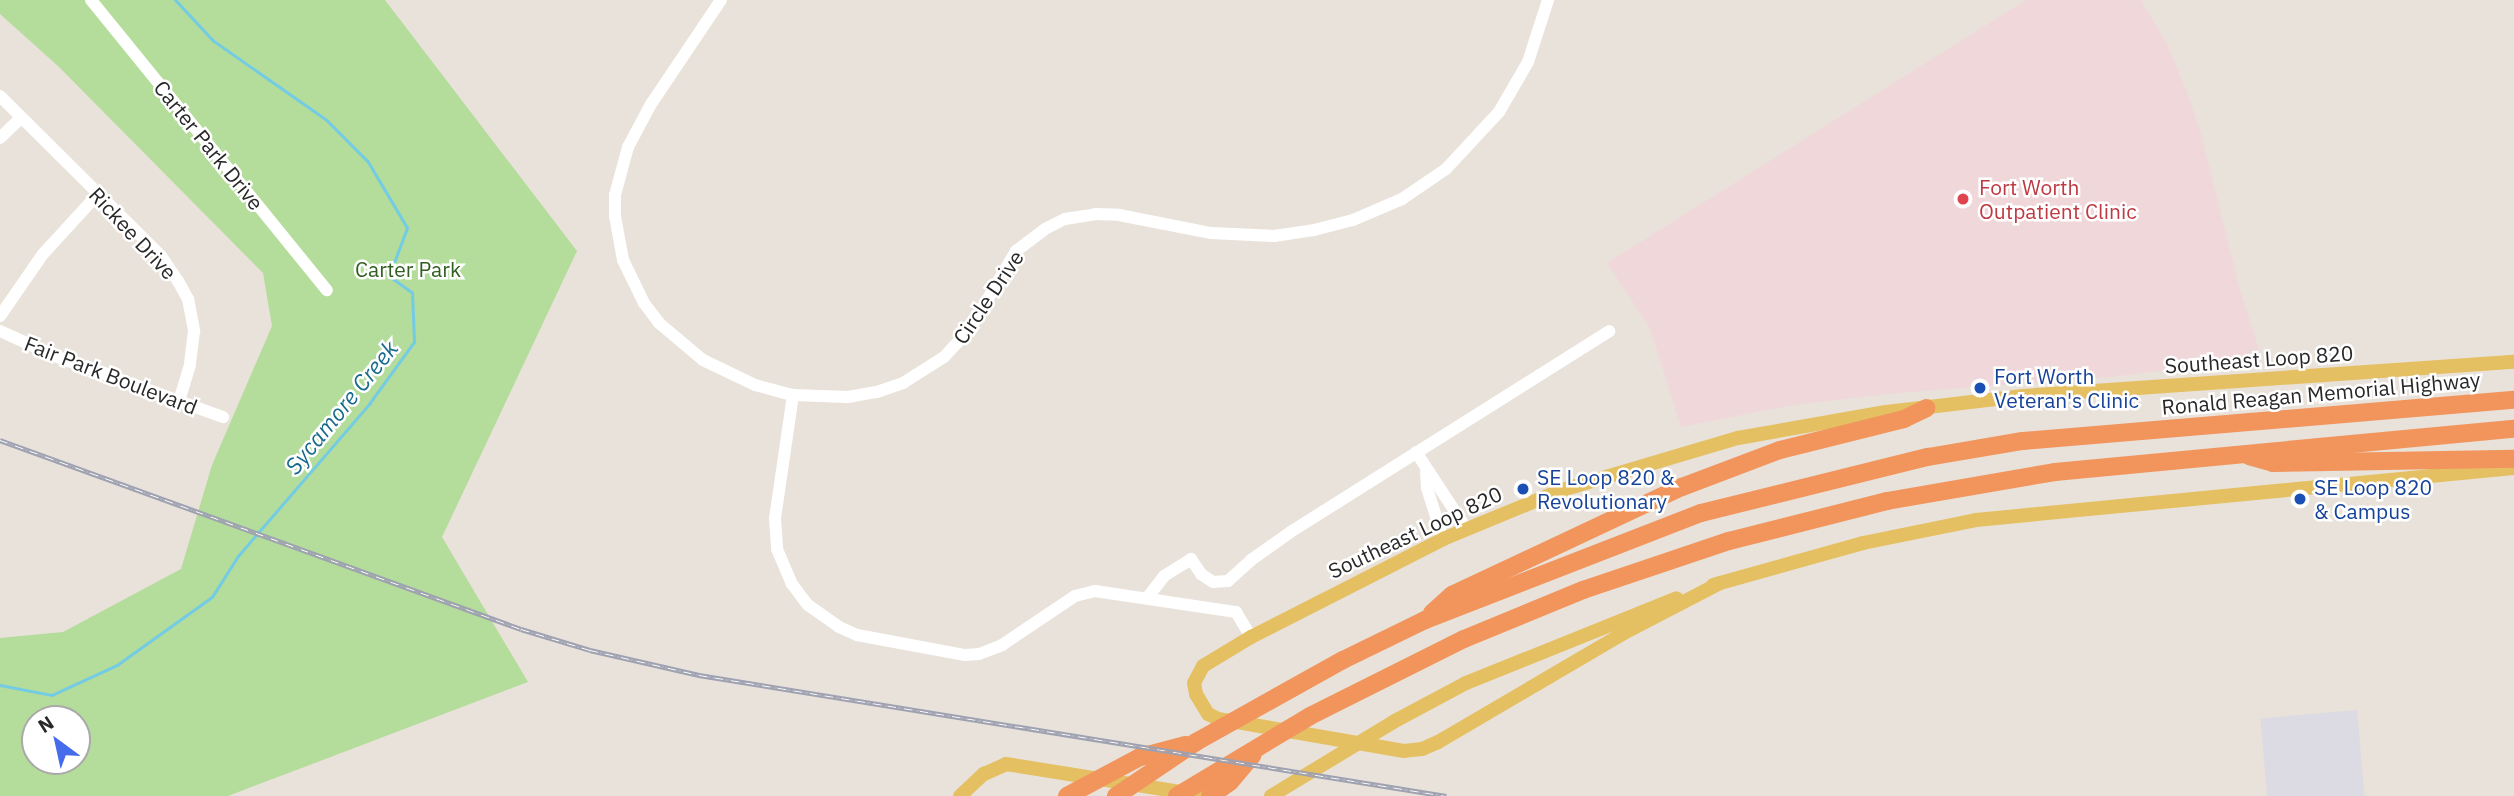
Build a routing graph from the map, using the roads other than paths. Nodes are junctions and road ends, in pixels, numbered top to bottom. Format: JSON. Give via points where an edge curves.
{"nodes":[{"id":1,"x":91,"y":0,"type":"edge"},
{"id":2,"x":722,"y":0,"type":"edge"},
{"id":3,"x":1548,"y":0,"type":"edge"},
{"id":4,"x":0,"y":96,"type":"edge"},
{"id":5,"x":21,"y":118,"type":"junction"},
{"id":6,"x":0,"y":138,"type":"edge"},
{"id":7,"x":99,"y":194,"type":"junction"},
{"id":8,"x":327,"y":290,"type":"dead end"},
{"id":9,"x":0,"y":316,"type":"edge"},
{"id":10,"x":0,"y":331,"type":"edge"},
{"id":11,"x":1609,"y":331,"type":"dead end"},
{"id":12,"x":2514,"y":362,"type":"edge"},
{"id":13,"x":793,"y":395,"type":"junction"},
{"id":14,"x":179,"y":400,"type":"junction"},
{"id":15,"x":2514,"y":400,"type":"edge"},
{"id":16,"x":1927,"y":408,"type":"junction"},
{"id":17,"x":223,"y":417,"type":"dead end"},
{"id":18,"x":2514,"y":429,"type":"edge"},
{"id":19,"x":1416,"y":452,"type":"junction"},
{"id":20,"x":2235,"y":453,"type":"junction"},
{"id":21,"x":2514,"y":458,"type":"edge"},
{"id":22,"x":2514,"y":468,"type":"edge"},
{"id":23,"x":1426,"y":472,"type":"junction"},
{"id":24,"x":1466,"y":528,"type":"junction"},
{"id":25,"x":1443,"y":539,"type":"junction"},
{"id":26,"x":1720,"y":583,"type":"junction"},
{"id":27,"x":1147,"y":598,"type":"junction"},
{"id":28,"x":1425,"y":620,"type":"junction"},
{"id":29,"x":1251,"y":637,"type":"junction"},
{"id":30,"x":1196,"y":742,"type":"junction"},
{"id":31,"x":1262,"y":743,"type":"junction"},
{"id":32,"x":960,"y":796,"type":"edge"},
{"id":33,"x":1067,"y":796,"type":"edge"},
{"id":34,"x":1116,"y":796,"type":"edge"},
{"id":35,"x":1177,"y":796,"type":"edge"},
{"id":36,"x":1205,"y":796,"type":"edge"},
{"id":37,"x":1210,"y":796,"type":"edge"},
{"id":38,"x":1271,"y":796,"type":"edge"}],
"edges":[{"from":1,"to":8,"type":"street","name":"Carter Park Drive"},
{"from":2,"to":13,"type":"street","name":"Circle Drive","via":[[651,104],[628,147],[615,195],[618,237],[627,271],[644,303],[678,341],[729,375]]},
{"from":3,"to":13,"type":"street","name":"Circle Drive","via":[[1528,62],[1499,112],[1446,169],[1402,198],[1353,220],[1274,236],[1211,233],[1119,215],[1065,219],[1016,251],[970,329],[925,370],[877,392],[848,397]]},
{"from":4,"to":5,"type":"street","name":"Rickee Drive"},
{"from":5,"to":6,"type":"street"},
{"from":5,"to":7,"type":"street","name":"Rickee Drive"},
{"from":7,"to":9,"type":"street","via":[[43,254]]},
{"from":7,"to":14,"type":"street","name":"Rickee Drive","via":[[161,256],[188,299],[194,331]]},
{"from":10,"to":14,"type":"street","name":"Fair Park Boulevard"},
{"from":11,"to":19,"type":"street"},
{"from":12,"to":16,"type":"main road","name":"Southeast Loop 820","via":[[2023,396]]},
{"from":13,"to":27,"type":"street","via":[[775,518],[777,549],[792,584],[808,605],[839,627],[857,635],[979,654],[1002,645],[1083,593]]},
{"from":14,"to":17,"type":"street","name":"Fair Park Boulevard"},
{"from":15,"to":28,"type":"highway","name":"Ronald Reagan Memorial Highway","via":[[2023,441],[1928,457],[1701,513]]},
{"from":16,"to":24,"type":"main road","name":"Southeast Loop 820","via":[[1738,438],[1562,490]]},
{"from":16,"to":28,"type":"highway","via":[[1904,419],[1780,450],[1682,487],[1452,595]]},
{"from":18,"to":20,"type":"highway"},
{"from":19,"to":23,"type":"street"},
{"from":19,"to":27,"type":"street","via":[[1292,531],[1228,581],[1213,582],[1191,559],[1164,576]]},
{"from":20,"to":21,"type":"highway","via":[[2273,463]]},
{"from":20,"to":31,"type":"highway","via":[[1945,489],[1729,541],[1552,602],[1464,639]]},
{"from":22,"to":26,"type":"main road","name":"Southeast Loop 820","via":[[1976,520],[1863,543]]},
{"from":23,"to":24,"type":"street"},
{"from":23,"to":25,"type":"street"},
{"from":24,"to":25,"type":"main road","name":"Southeast Loop 820"},
{"from":25,"to":29,"type":"main road","name":"Southeast Loop 820"},
{"from":26,"to":29,"type":"main road","name":"Southeast Loop 820","via":[[1438,742],[1404,751],[1230,722],[1208,714],[1196,694],[1197,673]]},
{"from":26,"to":38,"type":"main road","name":"Southeast Loop 820","via":[[1466,683]]},
{"from":27,"to":29,"type":"street","via":[[1236,612]]},
{"from":28,"to":30,"type":"highway","name":"Ronald Reagan Memorial Highway"},
{"from":30,"to":33,"type":"highway","via":[[1140,757]]},
{"from":30,"to":34,"type":"highway","name":"Ronald Reagan Memorial Highway"},
{"from":31,"to":35,"type":"highway"},
{"from":31,"to":37,"type":"highway","via":[[1230,782]]},
{"from":32,"to":36,"type":"main road","via":[[984,774],[1006,764]]}]}
